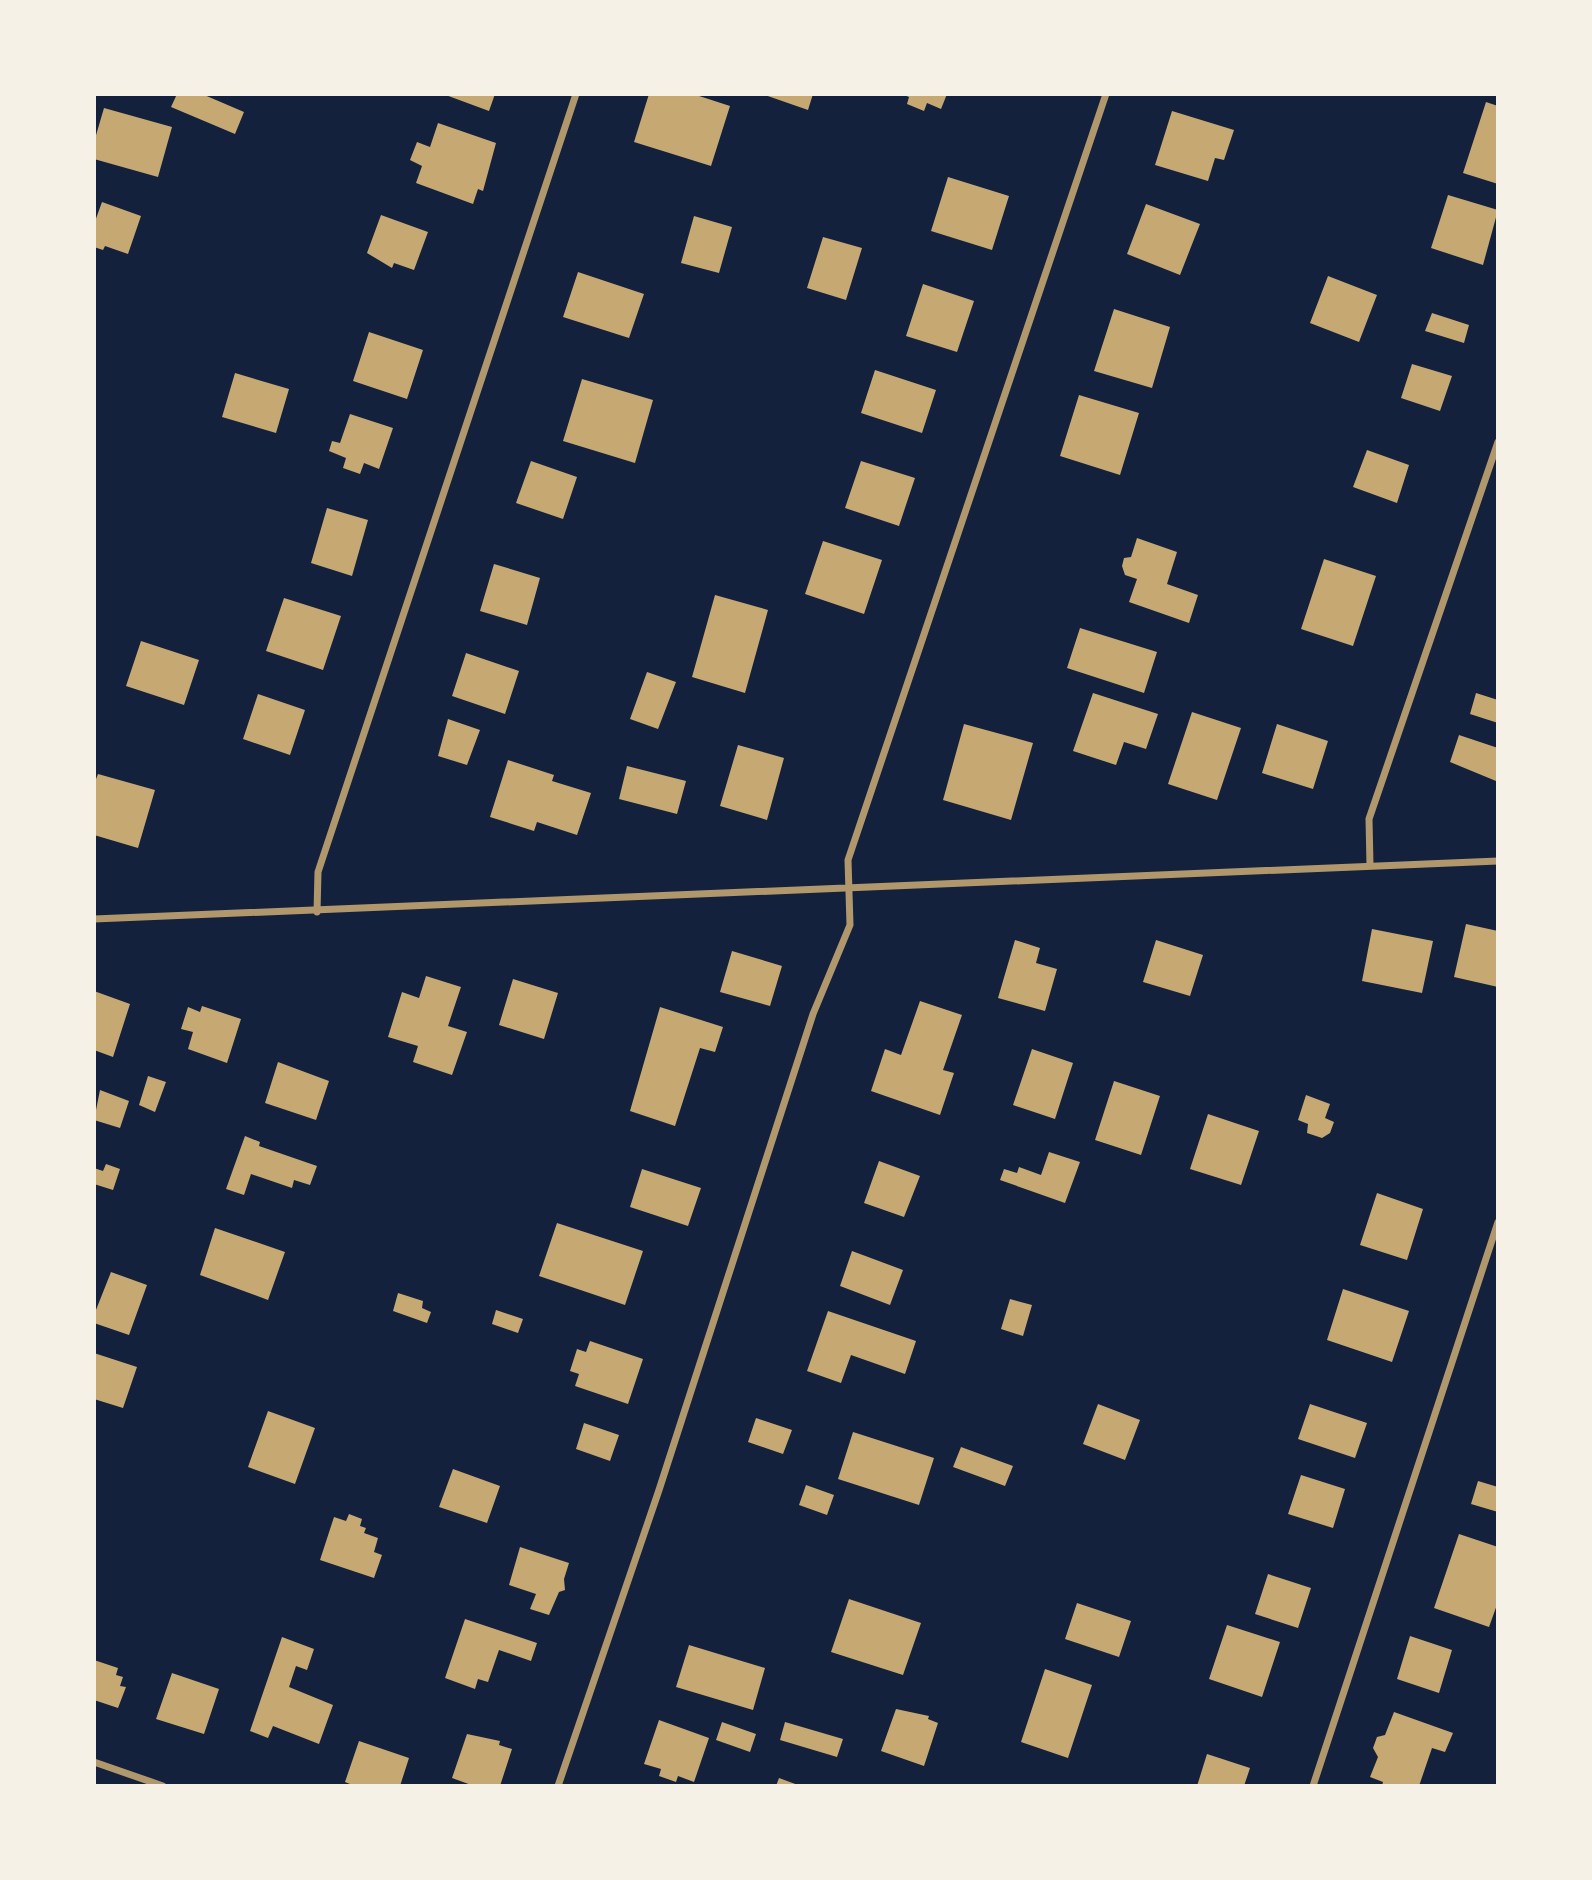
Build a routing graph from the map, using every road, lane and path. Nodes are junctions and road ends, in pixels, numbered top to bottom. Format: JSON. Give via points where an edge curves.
{"nodes":[{"id":1,"x":576,"y":94,"type":"edge"},
{"id":2,"x":1106,"y":94,"type":"edge"},
{"id":3,"x":1497,"y":442,"type":"edge"},
{"id":4,"x":1497,"y":861,"type":"edge"},
{"id":5,"x":1370,"y":865,"type":"junction"},
{"id":6,"x":850,"y":887,"type":"junction"},
{"id":7,"x":317,"y":912,"type":"junction"},
{"id":8,"x":94,"y":919,"type":"edge"},
{"id":9,"x":1497,"y":1222,"type":"edge"},
{"id":10,"x":94,"y":1762,"type":"edge"},
{"id":11,"x":163,"y":1786,"type":"edge"},
{"id":12,"x":558,"y":1786,"type":"edge"},
{"id":13,"x":1312,"y":1786,"type":"edge"}],
"edges":[{"from":1,"to":7,"type":"street","via":[[318,872]]},
{"from":2,"to":6,"type":"street","via":[[848,860]]},
{"from":3,"to":5,"type":"street","via":[[1369,819]]},
{"from":4,"to":5,"type":"street"},
{"from":5,"to":6,"type":"street"},
{"from":6,"to":7,"type":"street"},
{"from":6,"to":12,"type":"street","via":[[850,925],[813,1014]]},
{"from":7,"to":8,"type":"street"},
{"from":9,"to":13,"type":"street"},
{"from":10,"to":11,"type":"street"}]}
